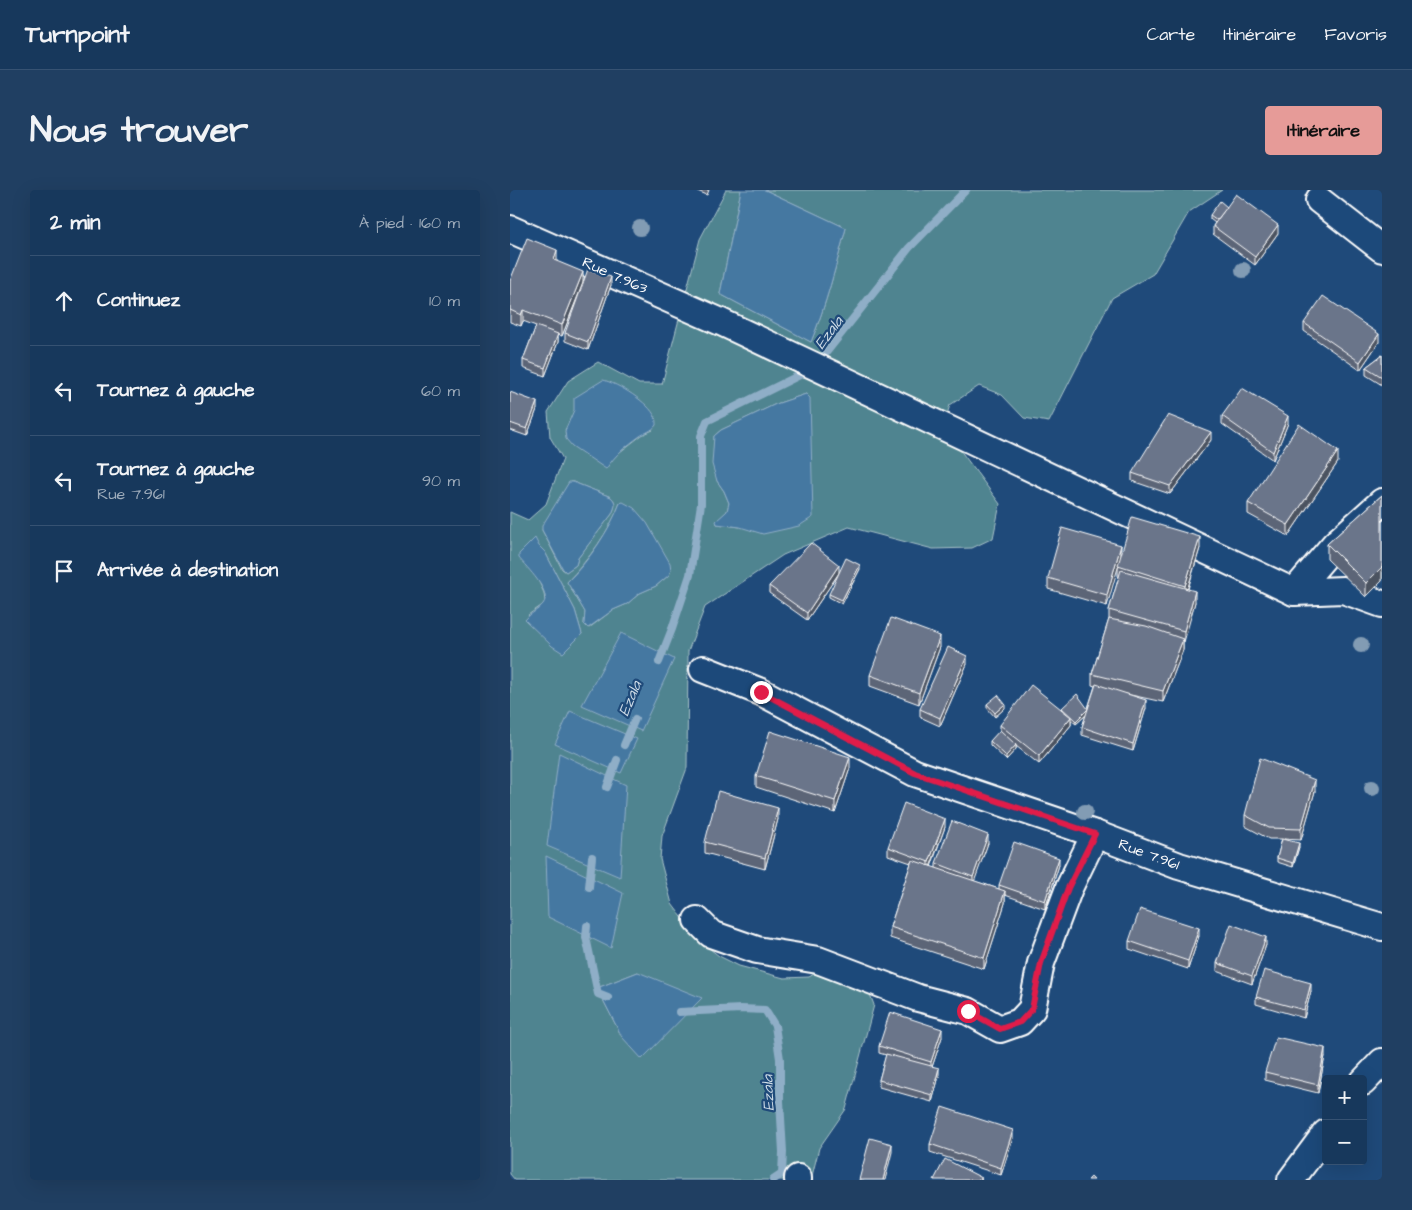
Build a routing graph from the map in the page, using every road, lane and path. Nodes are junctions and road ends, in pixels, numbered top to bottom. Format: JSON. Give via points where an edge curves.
{"nodes":[{"id":1,"x":1319,"y":200,"type":"dead end"},
{"id":2,"x":510,"y":228,"type":"edge"},
{"id":3,"x":1382,"y":249,"type":"edge"},
{"id":4,"x":1382,"y":502,"type":"edge"},
{"id":5,"x":1294,"y":592,"type":"junction"},
{"id":6,"x":1382,"y":604,"type":"edge"},
{"id":7,"x":703,"y":669,"type":"dead end"},
{"id":8,"x":1095,"y":834,"type":"junction"},
{"id":9,"x":697,"y":920,"type":"dead end"},
{"id":10,"x":1382,"y":927,"type":"edge"},
{"id":11,"x":1382,"y":1062,"type":"edge"},
{"id":12,"x":1367,"y":1078,"type":"edge"},
{"id":13,"x":1322,"y":1139,"type":"edge"},
{"id":14,"x":1292,"y":1180,"type":"edge"}],
"edges":[{"from":1,"to":3,"type":"street"},
{"from":2,"to":5,"type":"street","name":"Rue 7.963","via":[[720,322]]},
{"from":4,"to":5,"type":"street","via":[[1335,544]]},
{"from":5,"to":6,"type":"street","via":[[1343,590]]},
{"from":7,"to":8,"type":"street","name":"Rue 7.961","via":[[761,692],[915,773]]},
{"from":8,"to":9,"type":"street","via":[[1068,888],[1041,963],[1032,1009],[1020,1022],[1000,1029],[968,1011],[918,998],[818,960],[757,950],[711,934]]},
{"from":8,"to":10,"type":"street","name":"Rue 7.961","via":[[1180,866]]},
{"from":11,"to":12,"type":"street"},
{"from":13,"to":14,"type":"street"}]}
